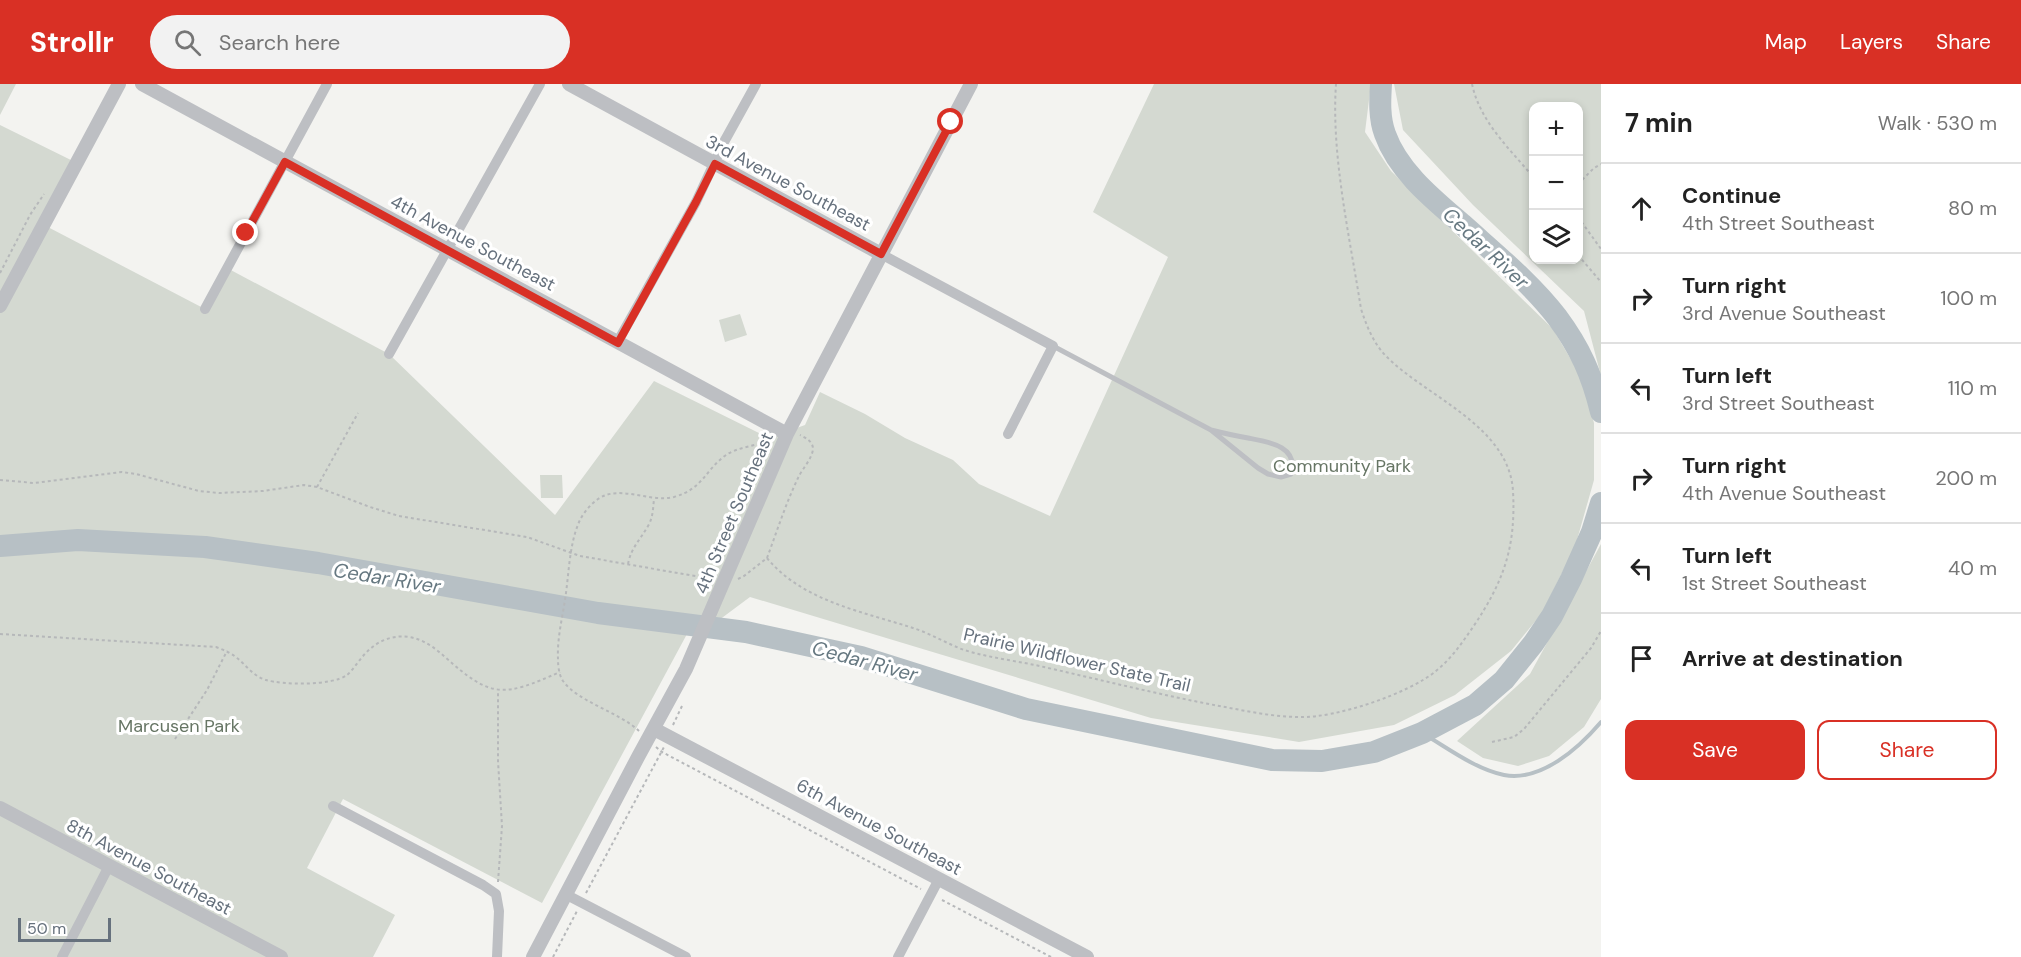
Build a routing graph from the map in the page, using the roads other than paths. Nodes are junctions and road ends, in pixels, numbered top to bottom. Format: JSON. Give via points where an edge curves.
{"nodes":[{"id":1,"x":119,"y":84,"type":"edge"},
{"id":2,"x":142,"y":84,"type":"edge"},
{"id":3,"x":327,"y":84,"type":"edge"},
{"id":4,"x":540,"y":84,"type":"edge"},
{"id":5,"x":569,"y":84,"type":"edge"},
{"id":6,"x":756,"y":84,"type":"edge"},
{"id":7,"x":971,"y":84,"type":"edge"},
{"id":8,"x":285,"y":162,"type":"junction"},
{"id":9,"x":715,"y":164,"type":"junction"},
{"id":10,"x":447,"y":250,"type":"junction"},
{"id":11,"x":881,"y":254,"type":"junction"},
{"id":12,"x":0,"y":306,"type":"edge"},
{"id":13,"x":205,"y":309,"type":"dead end"},
{"id":14,"x":618,"y":343,"type":"junction"},
{"id":15,"x":1053,"y":346,"type":"junction"},
{"id":16,"x":389,"y":354,"type":"dead end"},
{"id":17,"x":1211,"y":430,"type":"junction"},
{"id":18,"x":787,"y":434,"type":"junction"},
{"id":19,"x":1008,"y":434,"type":"dead end"},
{"id":20,"x":651,"y":734,"type":"junction"},
{"id":21,"x":333,"y":806,"type":"dead end"},
{"id":22,"x":0,"y":808,"type":"edge"},
{"id":23,"x":110,"y":866,"type":"junction"},
{"id":24,"x":939,"y":879,"type":"junction"},
{"id":25,"x":566,"y":894,"type":"junction"},
{"id":26,"x":62,"y":957,"type":"edge"},
{"id":27,"x":281,"y":957,"type":"edge"},
{"id":28,"x":497,"y":957,"type":"edge"},
{"id":29,"x":533,"y":957,"type":"edge"},
{"id":30,"x":686,"y":957,"type":"edge"},
{"id":31,"x":898,"y":957,"type":"edge"},
{"id":32,"x":1087,"y":957,"type":"edge"}],
"edges":[{"from":1,"to":12,"type":"street"},
{"from":2,"to":8,"type":"street","name":"4th Avenue Southeast"},
{"from":3,"to":8,"type":"street"},
{"from":4,"to":10,"type":"street"},
{"from":5,"to":9,"type":"street","name":"3rd Avenue Southeast"},
{"from":6,"to":9,"type":"street"},
{"from":7,"to":11,"type":"street","name":"4th Street Southeast"},
{"from":8,"to":10,"type":"street","name":"4th Avenue Southeast"},
{"from":8,"to":13,"type":"street"},
{"from":9,"to":11,"type":"street","name":"3rd Avenue Southeast"},
{"from":9,"to":14,"type":"street"},
{"from":10,"to":14,"type":"street","name":"4th Avenue Southeast"},
{"from":10,"to":16,"type":"street"},
{"from":11,"to":15,"type":"street","name":"3rd Avenue Southeast"},
{"from":11,"to":18,"type":"street","name":"4th Street Southeast"},
{"from":14,"to":18,"type":"street","name":"4th Avenue Southeast"},
{"from":15,"to":17,"type":"lane"},
{"from":15,"to":19,"type":"street"},
{"from":17,"to":17,"type":"lane","via":[[1257,468],[1281,477],[1291,474],[1294,463],[1290,454],[1276,444]]},
{"from":18,"to":20,"type":"street","name":"4th Street Southeast","via":[[686,669]]},
{"from":20,"to":24,"type":"street","name":"6th Avenue Southeast","via":[[668,737]]},
{"from":20,"to":25,"type":"street","name":"4th Street Southeast"},
{"from":21,"to":28,"type":"street","via":[[496,894]]},
{"from":22,"to":23,"type":"street","name":"8th Avenue Southeast"},
{"from":23,"to":26,"type":"street"},
{"from":23,"to":27,"type":"street","name":"8th Avenue Southeast"},
{"from":24,"to":31,"type":"street"},
{"from":24,"to":32,"type":"street","name":"6th Avenue Southeast"},
{"from":25,"to":29,"type":"street","name":"4th Street Southeast"},
{"from":25,"to":30,"type":"street"}]}
